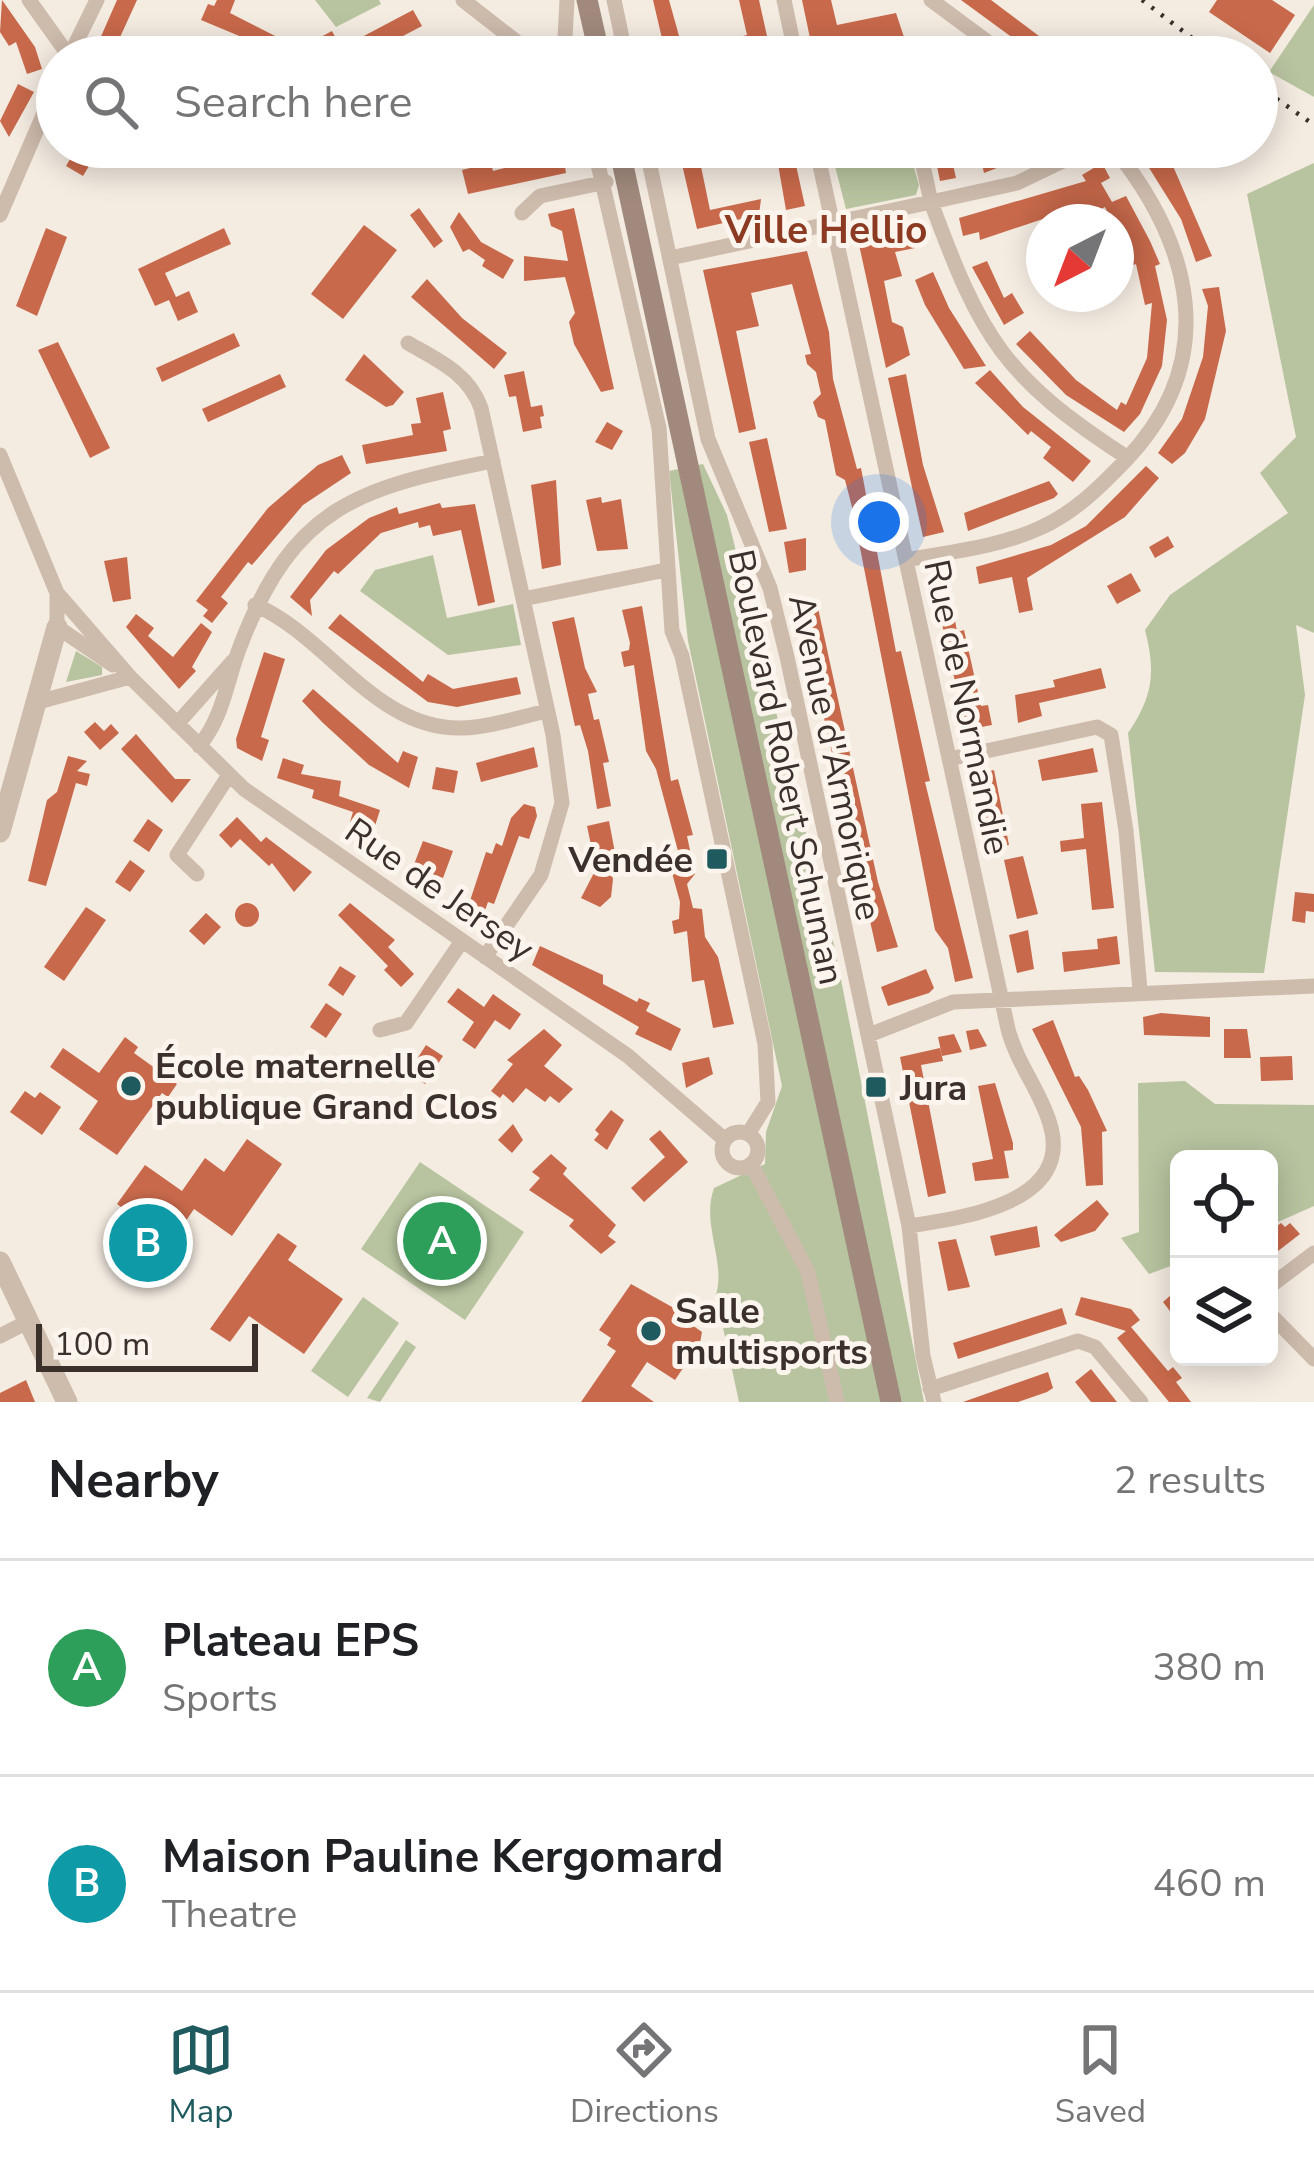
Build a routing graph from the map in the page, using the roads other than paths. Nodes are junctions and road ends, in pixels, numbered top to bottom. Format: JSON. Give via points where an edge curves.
{"nodes":[{"id":1,"x":29,"y":0,"type":"edge"},
{"id":2,"x":97,"y":0,"type":"edge"},
{"id":3,"x":463,"y":0,"type":"edge"},
{"id":4,"x":567,"y":0,"type":"edge"},
{"id":5,"x":587,"y":0,"type":"edge"},
{"id":6,"x":614,"y":0,"type":"edge"},
{"id":7,"x":784,"y":0,"type":"edge"},
{"id":8,"x":931,"y":0,"type":"edge"},
{"id":9,"x":54,"y":36,"type":"edge"},
{"id":10,"x":79,"y":36,"type":"edge"},
{"id":11,"x":509,"y":36,"type":"edge"},
{"id":12,"x":565,"y":36,"type":"edge"},
{"id":13,"x":595,"y":36,"type":"edge"},
{"id":14,"x":622,"y":36,"type":"edge"},
{"id":15,"x":792,"y":36,"type":"edge"},
{"id":16,"x":980,"y":36,"type":"edge"},
{"id":17,"x":36,"y":132,"type":"edge"},
{"id":18,"x":601,"y":168,"type":"edge"},
{"id":19,"x":624,"y":168,"type":"edge"},
{"id":20,"x":651,"y":168,"type":"edge"},
{"id":21,"x":820,"y":168,"type":"edge"},
{"id":22,"x":924,"y":168,"type":"edge"},
{"id":23,"x":1048,"y":168,"type":"edge"},
{"id":24,"x":1125,"y":168,"type":"edge"},
{"id":25,"x":606,"y":182,"type":"junction"},
{"id":26,"x":931,"y":202,"type":"junction"},
{"id":27,"x":522,"y":213,"type":"dead end"},
{"id":28,"x":0,"y":215,"type":"edge"},
{"id":29,"x":832,"y":223,"type":"junction"},
{"id":30,"x":670,"y":257,"type":"junction"},
{"id":31,"x":408,"y":343,"type":"dead end"},
{"id":32,"x":0,"y":455,"type":"edge"},
{"id":33,"x":1128,"y":458,"type":"junction"},
{"id":34,"x":493,"y":461,"type":"junction"},
{"id":35,"x":8,"y":491,"type":"edge"},
{"id":36,"x":905,"y":560,"type":"junction"},
{"id":37,"x":666,"y":570,"type":"junction"},
{"id":38,"x":57,"y":593,"type":"junction"},
{"id":39,"x":523,"y":598,"type":"junction"},
{"id":40,"x":255,"y":605,"type":"junction"},
{"id":41,"x":57,"y":627,"type":"junction"},
{"id":42,"x":235,"y":659,"type":"junction"},
{"id":43,"x":130,"y":677,"type":"junction"},
{"id":44,"x":38,"y":702,"type":"junction"},
{"id":45,"x":547,"y":711,"type":"junction"},
{"id":46,"x":177,"y":724,"type":"junction"},
{"id":47,"x":199,"y":746,"type":"junction"},
{"id":48,"x":949,"y":759,"type":"junction"},
{"id":49,"x":229,"y":775,"type":"junction"},
{"id":50,"x":0,"y":832,"type":"edge"},
{"id":51,"x":197,"y":874,"type":"dead end"},
{"id":52,"x":462,"y":941,"type":"junction"},
{"id":53,"x":485,"y":957,"type":"junction"},
{"id":54,"x":1314,"y":986,"type":"edge"},
{"id":55,"x":1139,"y":990,"type":"junction"},
{"id":56,"x":1002,"y":998,"type":"junction"},
{"id":57,"x":380,"y":1030,"type":"dead end"},
{"id":58,"x":869,"y":1035,"type":"junction"},
{"id":59,"x":748,"y":1134,"type":"junction"},
{"id":60,"x":725,"y":1140,"type":"junction"},
{"id":61,"x":751,"y":1164,"type":"junction"},
{"id":62,"x":909,"y":1226,"type":"junction"},
{"id":63,"x":1314,"y":1253,"type":"edge"},
{"id":64,"x":0,"y":1262,"type":"edge"},
{"id":65,"x":1278,"y":1280,"type":"edge"},
{"id":66,"x":28,"y":1321,"type":"junction"},
{"id":67,"x":1278,"y":1321,"type":"edge"},
{"id":68,"x":0,"y":1336,"type":"edge"},
{"id":69,"x":1314,"y":1359,"type":"edge"},
{"id":70,"x":932,"y":1395,"type":"edge"},
{"id":71,"x":67,"y":1402,"type":"edge"},
{"id":72,"x":836,"y":1402,"type":"edge"},
{"id":73,"x":891,"y":1402,"type":"edge"},
{"id":74,"x":1141,"y":1402,"type":"edge"}],
"edges":[{"from":1,"to":9,"type":"street"},
{"from":2,"to":10,"type":"street"},
{"from":3,"to":11,"type":"street"},
{"from":4,"to":12,"type":"street"},
{"from":5,"to":13,"type":"main road"},
{"from":6,"to":14,"type":"street"},
{"from":7,"to":15,"type":"street"},
{"from":8,"to":16,"type":"street"},
{"from":17,"to":28,"type":"street"},
{"from":18,"to":25,"type":"street"},
{"from":19,"to":73,"type":"main road","name":"Boulevard Robert Schuman"},
{"from":20,"to":30,"type":"street","name":"Avenue d'Armorique"},
{"from":21,"to":29,"type":"street","name":"Rue de Normandie"},
{"from":22,"to":26,"type":"street"},
{"from":23,"to":26,"type":"street"},
{"from":24,"to":33,"type":"street","via":[[1172,242],[1188,315],[1170,396]]},
{"from":25,"to":27,"type":"street","via":[[540,196]]},
{"from":25,"to":37,"type":"street","via":[[659,428]]},
{"from":26,"to":29,"type":"street"},
{"from":26,"to":33,"type":"street","via":[[966,299],[999,351],[1050,404]]},
{"from":29,"to":30,"type":"street"},
{"from":29,"to":36,"type":"street","name":"Rue de Normandie"},
{"from":30,"to":58,"type":"street","name":"Avenue d'Armorique","via":[[708,439],[770,588]]},
{"from":31,"to":34,"type":"street","via":[[474,388]]},
{"from":32,"to":35,"type":"street","name":"Rue de Jersey"},
{"from":33,"to":36,"type":"street","via":[[1038,530]]},
{"from":34,"to":39,"type":"street"},
{"from":34,"to":40,"type":"street","via":[[406,478],[345,501],[304,536]]},
{"from":35,"to":38,"type":"street","name":"Rue de Jersey"},
{"from":36,"to":48,"type":"street","name":"Rue de Normandie"},
{"from":37,"to":39,"type":"street"},
{"from":37,"to":59,"type":"street","via":[[672,632],[766,1044],[768,1102]]},
{"from":38,"to":41,"type":"street","name":"Rue de Jersey"},
{"from":38,"to":43,"type":"street","name":"Rue de Jersey"},
{"from":39,"to":45,"type":"street"},
{"from":40,"to":42,"type":"street"},
{"from":40,"to":45,"type":"street","via":[[380,699],[426,723],[465,728]]},
{"from":41,"to":43,"type":"street","name":"Rue de Jersey"},
{"from":41,"to":44,"type":"street"},
{"from":42,"to":46,"type":"street"},
{"from":42,"to":47,"type":"street"},
{"from":43,"to":44,"type":"street"},
{"from":43,"to":46,"type":"street","name":"Rue de Jersey"},
{"from":44,"to":50,"type":"street"},
{"from":45,"to":53,"type":"street","via":[[562,779],[556,836],[541,874]]},
{"from":46,"to":47,"type":"street","name":"Rue de Jersey"},
{"from":47,"to":49,"type":"street","name":"Rue de Jersey"},
{"from":48,"to":55,"type":"street","via":[[1096,727],[1111,735]]},
{"from":48,"to":56,"type":"street","name":"Rue de Normandie"},
{"from":49,"to":51,"type":"street","via":[[176,855]]},
{"from":49,"to":52,"type":"street","name":"Rue de Jersey"},
{"from":52,"to":53,"type":"street","name":"Rue de Jersey"},
{"from":52,"to":57,"type":"street","via":[[406,1023]]},
{"from":53,"to":60,"type":"street","name":"Rue de Jersey","via":[[628,1057]]},
{"from":54,"to":55,"type":"street"},
{"from":55,"to":56,"type":"street"},
{"from":56,"to":58,"type":"street","via":[[953,1001]]},
{"from":56,"to":62,"type":"street","name":"Rue de Normandie","via":[[1019,1065],[1050,1124],[1051,1160],[1019,1199]]},
{"from":58,"to":62,"type":"street","name":"Avenue d'Armorique"},
{"from":59,"to":60,"type":"street"},
{"from":59,"to":61,"type":"street","via":[[758,1148]]},
{"from":60,"to":61,"type":"street","via":[[730,1165]]},
{"from":61,"to":72,"type":"street","via":[[808,1272]]},
{"from":62,"to":70,"type":"street","name":"Avenue d'Armorique"},
{"from":63,"to":65,"type":"street"},
{"from":64,"to":66,"type":"street"},
{"from":66,"to":68,"type":"street"},
{"from":66,"to":71,"type":"street"},
{"from":67,"to":69,"type":"street"},
{"from":70,"to":74,"type":"street","via":[[1078,1342],[1095,1347]]}]}
